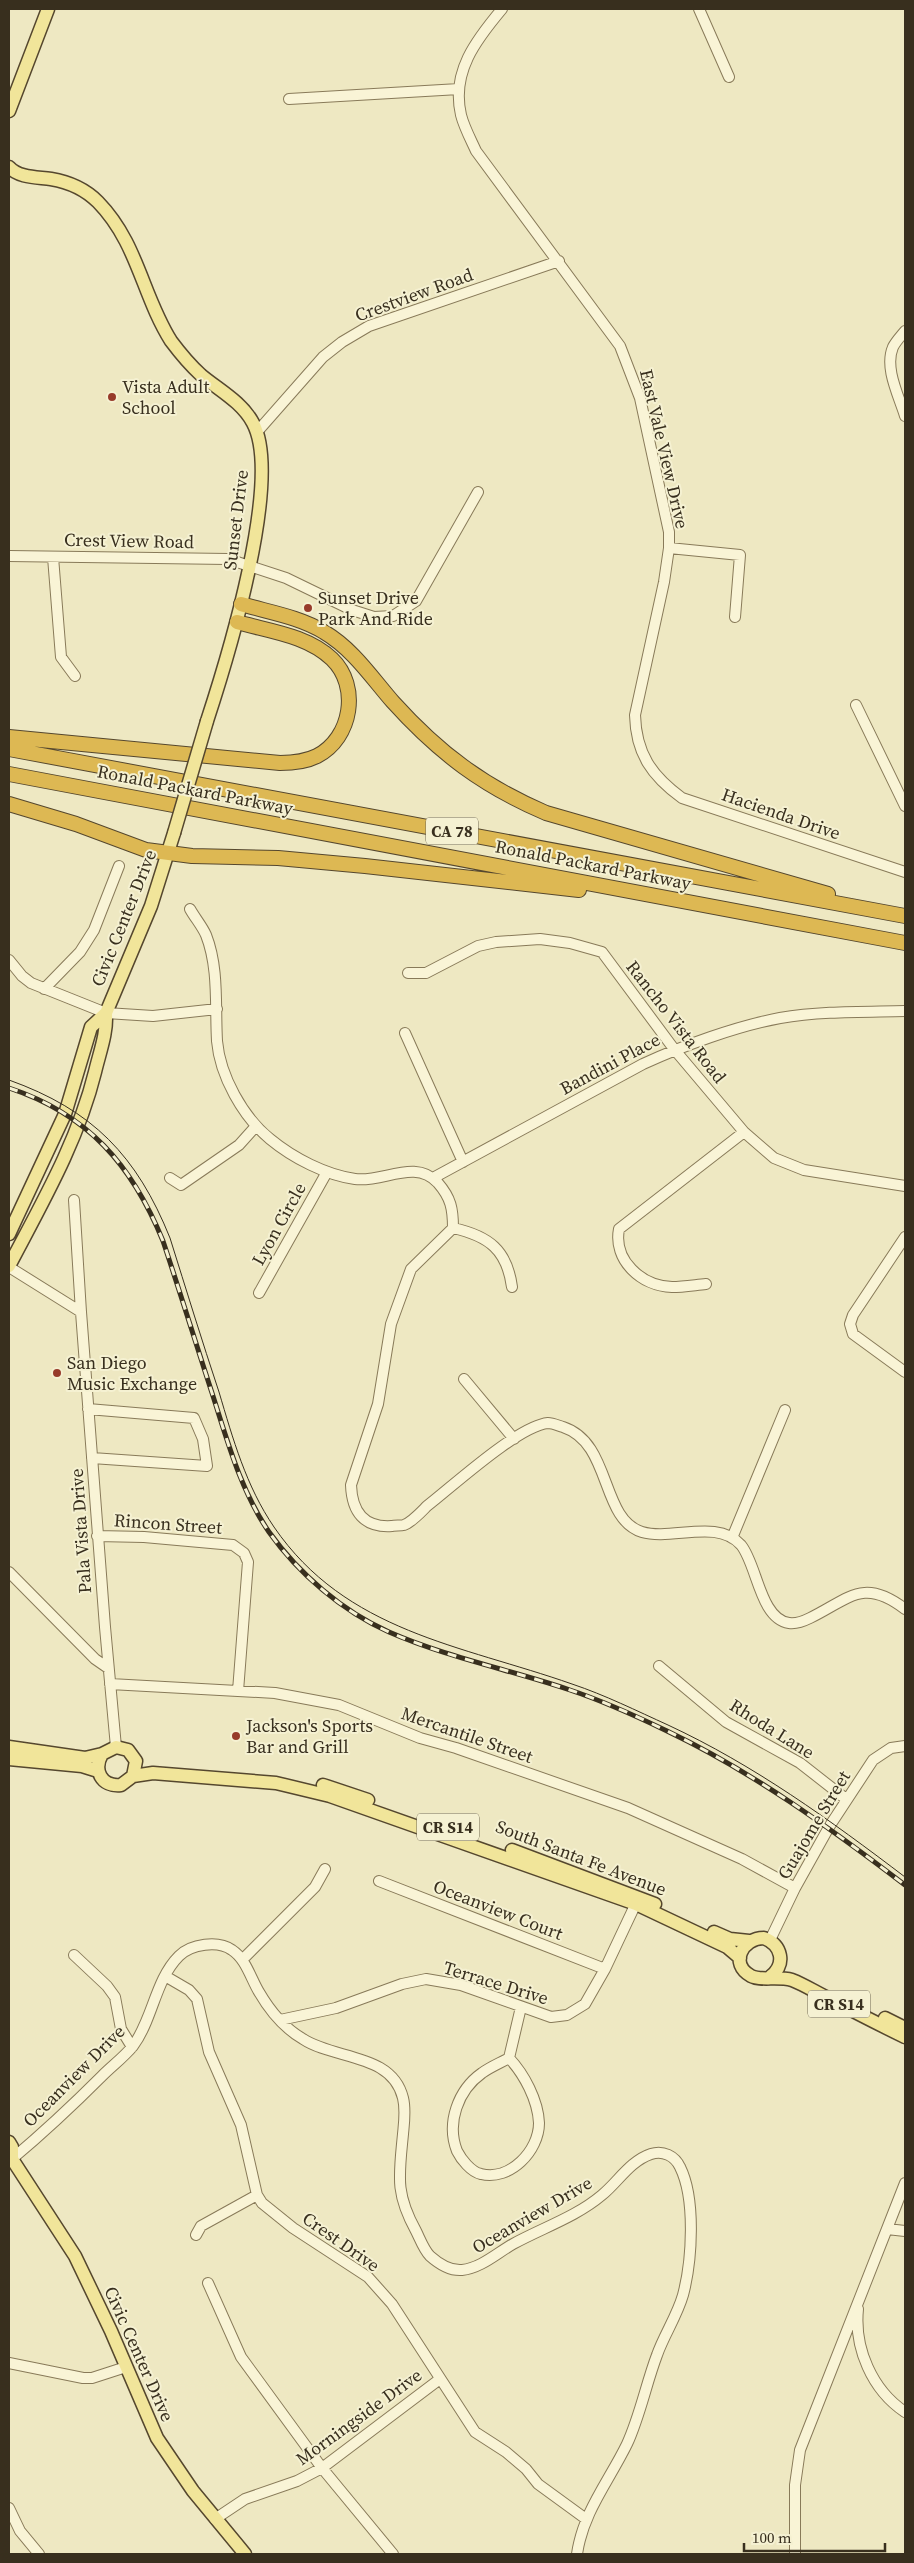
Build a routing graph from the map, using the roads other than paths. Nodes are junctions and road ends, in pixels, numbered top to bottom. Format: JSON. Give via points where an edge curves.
{"nodes":[{"id":1,"x":48,"y":9,"type":"edge"},
{"id":2,"x":502,"y":9,"type":"edge"},
{"id":3,"x":699,"y":9,"type":"edge"},
{"id":4,"x":729,"y":77,"type":"dead end"},
{"id":5,"x":459,"y":89,"type":"junction"},
{"id":6,"x":289,"y":99,"type":"dead end"},
{"id":7,"x":9,"y":111,"type":"edge"},
{"id":8,"x":9,"y":167,"type":"edge"},
{"id":9,"x":559,"y":261,"type":"junction"},
{"id":10,"x":905,"y":331,"type":"edge"},
{"id":11,"x":905,"y":416,"type":"edge"},
{"id":12,"x":257,"y":432,"type":"junction"},
{"id":13,"x":478,"y":492,"type":"dead end"},
{"id":14,"x":669,"y":548,"type":"junction"},
{"id":15,"x":9,"y":556,"type":"edge"},
{"id":16,"x":53,"y":557,"type":"junction"},
{"id":17,"x":249,"y":566,"type":"junction"},
{"id":18,"x":241,"y":604,"type":"junction"},
{"id":19,"x":735,"y":617,"type":"dead end"},
{"id":20,"x":237,"y":622,"type":"junction"},
{"id":21,"x":74,"y":676,"type":"dead end"},
{"id":22,"x":856,"y":705,"type":"dead end"},
{"id":23,"x":207,"y":721,"type":"joint"},
{"id":24,"x":9,"y":737,"type":"edge"},
{"id":25,"x":9,"y":748,"type":"edge"},
{"id":26,"x":9,"y":774,"type":"edge"},
{"id":27,"x":654,"y":774,"type":"joint"},
{"id":28,"x":9,"y":804,"type":"edge"},
{"id":29,"x":905,"y":806,"type":"edge"},
{"id":30,"x":169,"y":853,"type":"junction"},
{"id":31,"x":120,"y":866,"type":"dead end"},
{"id":32,"x":905,"y":871,"type":"edge"},
{"id":33,"x":701,"y":906,"type":"junction"},
{"id":34,"x":190,"y":909,"type":"dead end"},
{"id":35,"x":901,"y":916,"type":"edge"},
{"id":36,"x":905,"y":943,"type":"edge"},
{"id":37,"x":9,"y":960,"type":"edge"},
{"id":38,"x":408,"y":973,"type":"dead end"},
{"id":39,"x":44,"y":989,"type":"junction"},
{"id":40,"x":217,"y":1009,"type":"junction"},
{"id":41,"x":905,"y":1011,"type":"edge"},
{"id":42,"x":106,"y":1012,"type":"junction"},
{"id":43,"x":405,"y":1032,"type":"dead end"},
{"id":44,"x":674,"y":1049,"type":"junction"},
{"id":45,"x":256,"y":1126,"type":"junction"},
{"id":46,"x":744,"y":1132,"type":"junction"},
{"id":47,"x":463,"y":1162,"type":"junction"},
{"id":48,"x":327,"y":1172,"type":"junction"},
{"id":49,"x":170,"y":1178,"type":"dead end"},
{"id":50,"x":433,"y":1178,"type":"junction"},
{"id":51,"x":905,"y":1186,"type":"edge"},
{"id":52,"x":74,"y":1200,"type":"dead end"},
{"id":53,"x":453,"y":1228,"type":"junction"},
{"id":54,"x":9,"y":1234,"type":"edge"},
{"id":55,"x":905,"y":1237,"type":"edge"},
{"id":56,"x":9,"y":1266,"type":"edge"},
{"id":57,"x":706,"y":1284,"type":"dead end"},
{"id":58,"x":512,"y":1288,"type":"dead end"},
{"id":59,"x":259,"y":1293,"type":"dead end"},
{"id":60,"x":81,"y":1312,"type":"junction"},
{"id":61,"x":905,"y":1372,"type":"edge"},
{"id":62,"x":464,"y":1379,"type":"dead end"},
{"id":63,"x":88,"y":1409,"type":"junction"},
{"id":64,"x":786,"y":1410,"type":"dead end"},
{"id":65,"x":514,"y":1439,"type":"junction"},
{"id":66,"x":92,"y":1458,"type":"junction"},
{"id":67,"x":97,"y":1536,"type":"junction"},
{"id":68,"x":732,"y":1538,"type":"junction"},
{"id":69,"x":9,"y":1572,"type":"edge"},
{"id":70,"x":905,"y":1609,"type":"edge"},
{"id":71,"x":659,"y":1666,"type":"dead end"},
{"id":72,"x":108,"y":1668,"type":"junction"},
{"id":73,"x":110,"y":1684,"type":"junction"},
{"id":74,"x":238,"y":1691,"type":"junction"},
{"id":75,"x":9,"y":1746,"type":"edge"},
{"id":76,"x":905,"y":1746,"type":"edge"},
{"id":77,"x":116,"y":1747,"type":"junction"},
{"id":78,"x":102,"y":1754,"type":"junction"},
{"id":79,"x":135,"y":1757,"type":"junction"},
{"id":80,"x":9,"y":1759,"type":"edge"},
{"id":81,"x":98,"y":1771,"type":"junction"},
{"id":82,"x":134,"y":1776,"type":"junction"},
{"id":83,"x":846,"y":1799,"type":"junction"},
{"id":84,"x":325,"y":1869,"type":"dead end"},
{"id":85,"x":380,"y":1881,"type":"dead end"},
{"id":86,"x":795,"y":1888,"type":"junction"},
{"id":87,"x":637,"y":1900,"type":"junction"},
{"id":88,"x":770,"y":1940,"type":"junction"},
{"id":89,"x":750,"y":1941,"type":"junction"},
{"id":90,"x":74,"y":1955,"type":"dead end"},
{"id":91,"x":740,"y":1958,"type":"junction"},
{"id":92,"x":242,"y":1960,"type":"junction"},
{"id":93,"x":781,"y":1960,"type":"junction"},
{"id":94,"x":605,"y":1969,"type":"junction"},
{"id":95,"x":165,"y":1976,"type":"junction"},
{"id":96,"x":771,"y":1976,"type":"junction"},
{"id":97,"x":521,"y":2007,"type":"junction"},
{"id":98,"x":280,"y":2020,"type":"junction"},
{"id":99,"x":905,"y":2028,"type":"edge"},
{"id":100,"x":905,"y":2038,"type":"edge"},
{"id":101,"x":132,"y":2047,"type":"junction"},
{"id":102,"x":509,"y":2058,"type":"junction"},
{"id":103,"x":9,"y":2142,"type":"edge"},
{"id":104,"x":10,"y":2159,"type":"edge"},
{"id":105,"x":905,"y":2184,"type":"edge"},
{"id":106,"x":257,"y":2195,"type":"junction"},
{"id":107,"x":887,"y":2229,"type":"junction"},
{"id":108,"x":905,"y":2231,"type":"edge"},
{"id":109,"x":196,"y":2235,"type":"dead end"},
{"id":110,"x":208,"y":2283,"type":"dead end"},
{"id":111,"x":860,"y":2295,"type":"junction"},
{"id":112,"x":9,"y":2363,"type":"edge"},
{"id":113,"x":126,"y":2367,"type":"junction"},
{"id":114,"x":440,"y":2379,"type":"junction"},
{"id":115,"x":905,"y":2412,"type":"edge"},
{"id":116,"x":322,"y":2468,"type":"junction"},
{"id":117,"x":9,"y":2508,"type":"edge"},
{"id":118,"x":215,"y":2518,"type":"junction"},
{"id":119,"x":586,"y":2519,"type":"junction"},
{"id":120,"x":39,"y":2554,"type":"edge"},
{"id":121,"x":245,"y":2554,"type":"edge"},
{"id":122,"x":393,"y":2554,"type":"edge"},
{"id":123,"x":577,"y":2554,"type":"edge"},
{"id":124,"x":795,"y":2554,"type":"edge"}],
"edges":[{"from":1,"to":7,"type":"main road"},
{"from":2,"to":5,"type":"street","name":"East Vale View Drive","via":[[477,41],[460,72]]},
{"from":3,"to":4,"type":"street"},
{"from":5,"to":6,"type":"street"},
{"from":5,"to":9,"type":"street","name":"East Vale View Drive","via":[[461,116],[476,151]]},
{"from":8,"to":12,"type":"main road","name":"Sunset Drive","via":[[28,177],[53,180],[81,189],[107,212],[131,248],[172,341],[200,374],[239,405]]},
{"from":9,"to":12,"type":"street","name":"Crestview Road","via":[[369,326],[323,357]]},
{"from":9,"to":14,"type":"street","name":"East Vale View Drive","via":[[620,346],[632,373],[640,398]]},
{"from":10,"to":11,"type":"street","via":[[893,346],[890,361]]},
{"from":12,"to":17,"type":"main road","name":"Sunset Drive","via":[[261,458],[259,504]]},
{"from":13,"to":17,"type":"street","name":"Crest View Road","via":[[416,601],[393,616],[374,617],[352,610],[286,578]]},
{"from":14,"to":19,"type":"street","via":[[740,555]]},
{"from":14,"to":27,"type":"street","name":"East Vale View Drive","via":[[635,716],[636,733]]},
{"from":15,"to":16,"type":"street","name":"Crest View Road"},
{"from":16,"to":17,"type":"street","name":"Crest View Road","via":[[210,558],[228,559]]},
{"from":16,"to":21,"type":"street","via":[[61,657]]},
{"from":17,"to":18,"type":"main road","name":"Sunset Drive"},
{"from":18,"to":20,"type":"main road","name":"Sunset Drive"},
{"from":18,"to":35,"type":"highway","via":[[324,631],[340,643],[446,755],[514,799],[546,813]]},
{"from":20,"to":23,"type":"main road","name":"Sunset Drive"},
{"from":20,"to":24,"type":"highway","via":[[311,644],[333,660],[343,674],[349,698],[345,723],[330,747],[317,756],[280,763]]},
{"from":22,"to":29,"type":"street"},
{"from":23,"to":30,"type":"main road","name":"Civic Center Drive","bridge":true},
{"from":25,"to":35,"type":"highway","name":"Ronald Packard Parkway","number":"CA 78"},
{"from":26,"to":33,"type":"highway","name":"Ronald Packard Parkway","number":"CA 78"},
{"from":27,"to":32,"type":"street","name":"Hacienda Drive","via":[[682,798]]},
{"from":28,"to":30,"type":"highway","via":[[146,850]]},
{"from":30,"to":33,"type":"highway","via":[[364,866]]},
{"from":30,"to":42,"type":"main road","name":"Civic Center Drive","via":[[151,906]]},
{"from":31,"to":39,"type":"street","via":[[94,930],[80,952]]},
{"from":33,"to":36,"type":"highway","name":"Ronald Packard Parkway","number":"CA 78"},
{"from":34,"to":40,"type":"street","via":[[206,935]]},
{"from":37,"to":39,"type":"street","via":[[25,979]]},
{"from":38,"to":44,"type":"street","name":"Rancho Vista Road","via":[[426,973],[478,946],[496,942],[540,939],[602,952]]},
{"from":39,"to":42,"type":"street"},
{"from":40,"to":42,"type":"street","via":[[153,1016]]},
{"from":40,"to":45,"type":"street","via":[[217,1043],[222,1066]]},
{"from":41,"to":44,"type":"street","name":"Bandini Place","via":[[821,1013],[780,1018]]},
{"from":42,"to":54,"type":"main road","name":"Civic Center Drive","via":[[91,1027],[68,1107]]},
{"from":42,"to":56,"type":"main road","name":"Civic Center Drive","via":[[107,1029],[80,1124]]},
{"from":43,"to":47,"type":"street"},
{"from":44,"to":46,"type":"street","name":"Rancho Vista Road"},
{"from":44,"to":47,"type":"street","name":"Bandini Place"},
{"from":45,"to":48,"type":"street","via":[[285,1150]]},
{"from":45,"to":49,"type":"street","via":[[231,1151],[181,1185]]},
{"from":46,"to":51,"type":"street","name":"Rancho Vista Road","via":[[774,1158],[792,1167]]},
{"from":46,"to":57,"type":"street","via":[[619,1229],[617,1239],[622,1258],[649,1282],[670,1287]]},
{"from":47,"to":50,"type":"street","name":"Bandini Place"},
{"from":48,"to":50,"type":"street","via":[[357,1179],[411,1171],[427,1173]]},
{"from":48,"to":59,"type":"street","name":"Lyon Circle"},
{"from":50,"to":53,"type":"street","via":[[453,1207]]},
{"from":52,"to":60,"type":"street","name":"Pala Vista Drive"},
{"from":53,"to":58,"type":"street","via":[[485,1238],[499,1251],[509,1270]]},
{"from":53,"to":65,"type":"street","via":[[411,1269],[391,1324],[378,1404],[352,1485],[357,1512],[377,1526],[404,1525]]},
{"from":55,"to":61,"type":"street","via":[[850,1324],[853,1334]]},
{"from":56,"to":60,"type":"street"},
{"from":60,"to":63,"type":"street","name":"Pala Vista Drive"},
{"from":62,"to":65,"type":"street"},
{"from":63,"to":66,"type":"street","name":"Pala Vista Drive"},
{"from":63,"to":66,"type":"street","via":[[194,1418],[207,1466]]},
{"from":64,"to":68,"type":"street"},
{"from":65,"to":68,"type":"street","via":[[549,1423],[571,1430],[580,1436],[602,1468],[616,1508],[640,1531],[652,1534],[703,1532]]},
{"from":66,"to":67,"type":"street","name":"Pala Vista Drive"},
{"from":67,"to":72,"type":"street","name":"Pala Vista Drive"},
{"from":67,"to":74,"type":"street","name":"Rincon Street","via":[[196,1541],[233,1546],[244,1553],[248,1562]]},
{"from":68,"to":70,"type":"street","via":[[747,1554],[774,1615],[784,1622],[804,1621],[849,1595],[864,1592],[880,1594]]},
{"from":69,"to":72,"type":"street"},
{"from":71,"to":83,"type":"street","name":"Rhoda Lane","via":[[726,1722],[800,1764]]},
{"from":72,"to":73,"type":"street","name":"Pala Vista Drive"},
{"from":73,"to":74,"type":"street","name":"Mercantile Street"},
{"from":73,"to":77,"type":"street","name":"Pala Vista Drive"},
{"from":74,"to":86,"type":"street","name":"Mercantile Street","via":[[275,1693],[339,1705],[420,1738],[628,1808],[742,1859]]},
{"from":75,"to":78,"type":"main road","via":[[77,1758]]},
{"from":76,"to":83,"type":"street","name":"Guajome Street","via":[[891,1748],[873,1760]]},
{"from":77,"to":78,"type":"main road"},
{"from":77,"to":79,"type":"main road","name":"South Santa Fe Avenue","number":"CR S14","via":[[128,1750]]},
{"from":78,"to":81,"type":"main road"},
{"from":79,"to":82,"type":"main road"},
{"from":79,"to":87,"type":"main road","name":"South Santa Fe Avenue","number":"CR S14","via":[[146,1763],[253,1772],[322,1784]]},
{"from":80,"to":81,"type":"main road","name":"South Santa Fe Avenue","number":"CR S14","via":[[82,1766]]},
{"from":81,"to":82,"type":"main road","name":"South Santa Fe Avenue","number":"CR S14","via":[[105,1782],[113,1785],[125,1784]]},
{"from":82,"to":87,"type":"main road","name":"South Santa Fe Avenue","number":"CR S14","via":[[153,1772],[311,1790]]},
{"from":83,"to":86,"type":"street","name":"Guajome Street"},
{"from":84,"to":92,"type":"street","via":[[315,1887]]},
{"from":85,"to":94,"type":"street","name":"Oceanview Court"},
{"from":86,"to":88,"type":"street","name":"Guajome Street"},
{"from":87,"to":89,"type":"main road","name":"South Santa Fe Avenue","number":"CR S14","via":[[720,1935]]},
{"from":87,"to":91,"type":"main road","name":"South Santa Fe Avenue","number":"CR S14","via":[[726,1947]]},
{"from":87,"to":94,"type":"street","name":"Terrace Drive"},
{"from":88,"to":89,"type":"main road","name":"South Santa Fe Avenue","number":"CR S14","via":[[757,1938]]},
{"from":88,"to":93,"type":"main road","number":"CR S14","via":[[777,1947]]},
{"from":89,"to":91,"type":"main road","via":[[744,1945]]},
{"from":90,"to":101,"type":"street","via":[[115,1997],[121,2029]]},
{"from":91,"to":96,"type":"main road","name":"South Santa Fe Avenue","number":"CR S14","via":[[750,1976]]},
{"from":92,"to":95,"type":"street","name":"Oceanview Drive","via":[[226,1947],[212,1944],[190,1948],[178,1956]]},
{"from":92,"to":98,"type":"street","name":"Oceanview Drive","via":[[258,1991]]},
{"from":93,"to":96,"type":"main road"},
{"from":93,"to":99,"type":"main road","number":"CR S14","via":[[793,1972]]},
{"from":94,"to":97,"type":"street","name":"Terrace Drive","via":[[584,2004],[575,2012],[551,2017]]},
{"from":95,"to":101,"type":"street","name":"Oceanview Drive"},
{"from":95,"to":106,"type":"street","via":[[189,1990],[197,1999],[208,2052],[241,2124]]},
{"from":96,"to":100,"type":"main road","name":"South Santa Fe Avenue","number":"CR S14","via":[[795,1981]]},
{"from":97,"to":98,"type":"street","name":"Terrace Drive","via":[[461,1985],[426,1979],[402,1984],[336,2008]]},
{"from":97,"to":102,"type":"street"},
{"from":98,"to":119,"type":"street","name":"Oceanview Drive","via":[[293,2034],[308,2043],[377,2065],[394,2080],[403,2097],[398,2186],[405,2212],[428,2254],[446,2268],[462,2270],[477,2266],[582,2209],[604,2194],[647,2155],[659,2152],[671,2155],[679,2165],[686,2185],[691,2230],[690,2260],[682,2297],[658,2352],[628,2441]]},
{"from":101,"to":104,"type":"street","name":"Oceanview Drive","via":[[57,2120]]},
{"from":102,"to":102,"type":"street","via":[[482,2073],[467,2088],[453,2119],[460,2158],[479,2174],[492,2176],[510,2171],[529,2152],[537,2136],[536,2107],[523,2075]]},
{"from":103,"to":104,"type":"main road","name":"Civic Center Drive","via":[[12,2147]]},
{"from":104,"to":113,"type":"main road","name":"Civic Center Drive","via":[[75,2256]]},
{"from":105,"to":107,"type":"street"},
{"from":106,"to":109,"type":"street","via":[[200,2226]]},
{"from":106,"to":114,"type":"street","name":"Crest Drive","via":[[262,2203],[293,2228],[368,2277],[392,2304]]},
{"from":107,"to":108,"type":"street"},
{"from":107,"to":111,"type":"street"},
{"from":110,"to":116,"type":"street","via":[[241,2357]]},
{"from":111,"to":115,"type":"street","via":[[858,2329],[866,2364],[878,2386]]},
{"from":111,"to":124,"type":"street","via":[[800,2450],[795,2485]]},
{"from":112,"to":113,"type":"street","via":[[83,2378]]},
{"from":113,"to":118,"type":"main road","name":"Civic Center Drive","via":[[157,2438],[193,2492]]},
{"from":114,"to":116,"type":"street","name":"Morningside Drive"},
{"from":114,"to":119,"type":"street","name":"Crest Drive","via":[[475,2432],[506,2452],[538,2484]]},
{"from":116,"to":118,"type":"street","name":"Morningside Drive","via":[[297,2481],[244,2499]]},
{"from":116,"to":122,"type":"street"},
{"from":117,"to":120,"type":"street","via":[[20,2531]]},
{"from":118,"to":121,"type":"main road","name":"Civic Center Drive"},
{"from":119,"to":123,"type":"street","name":"Oceanview Drive","via":[[580,2532]]}]}
